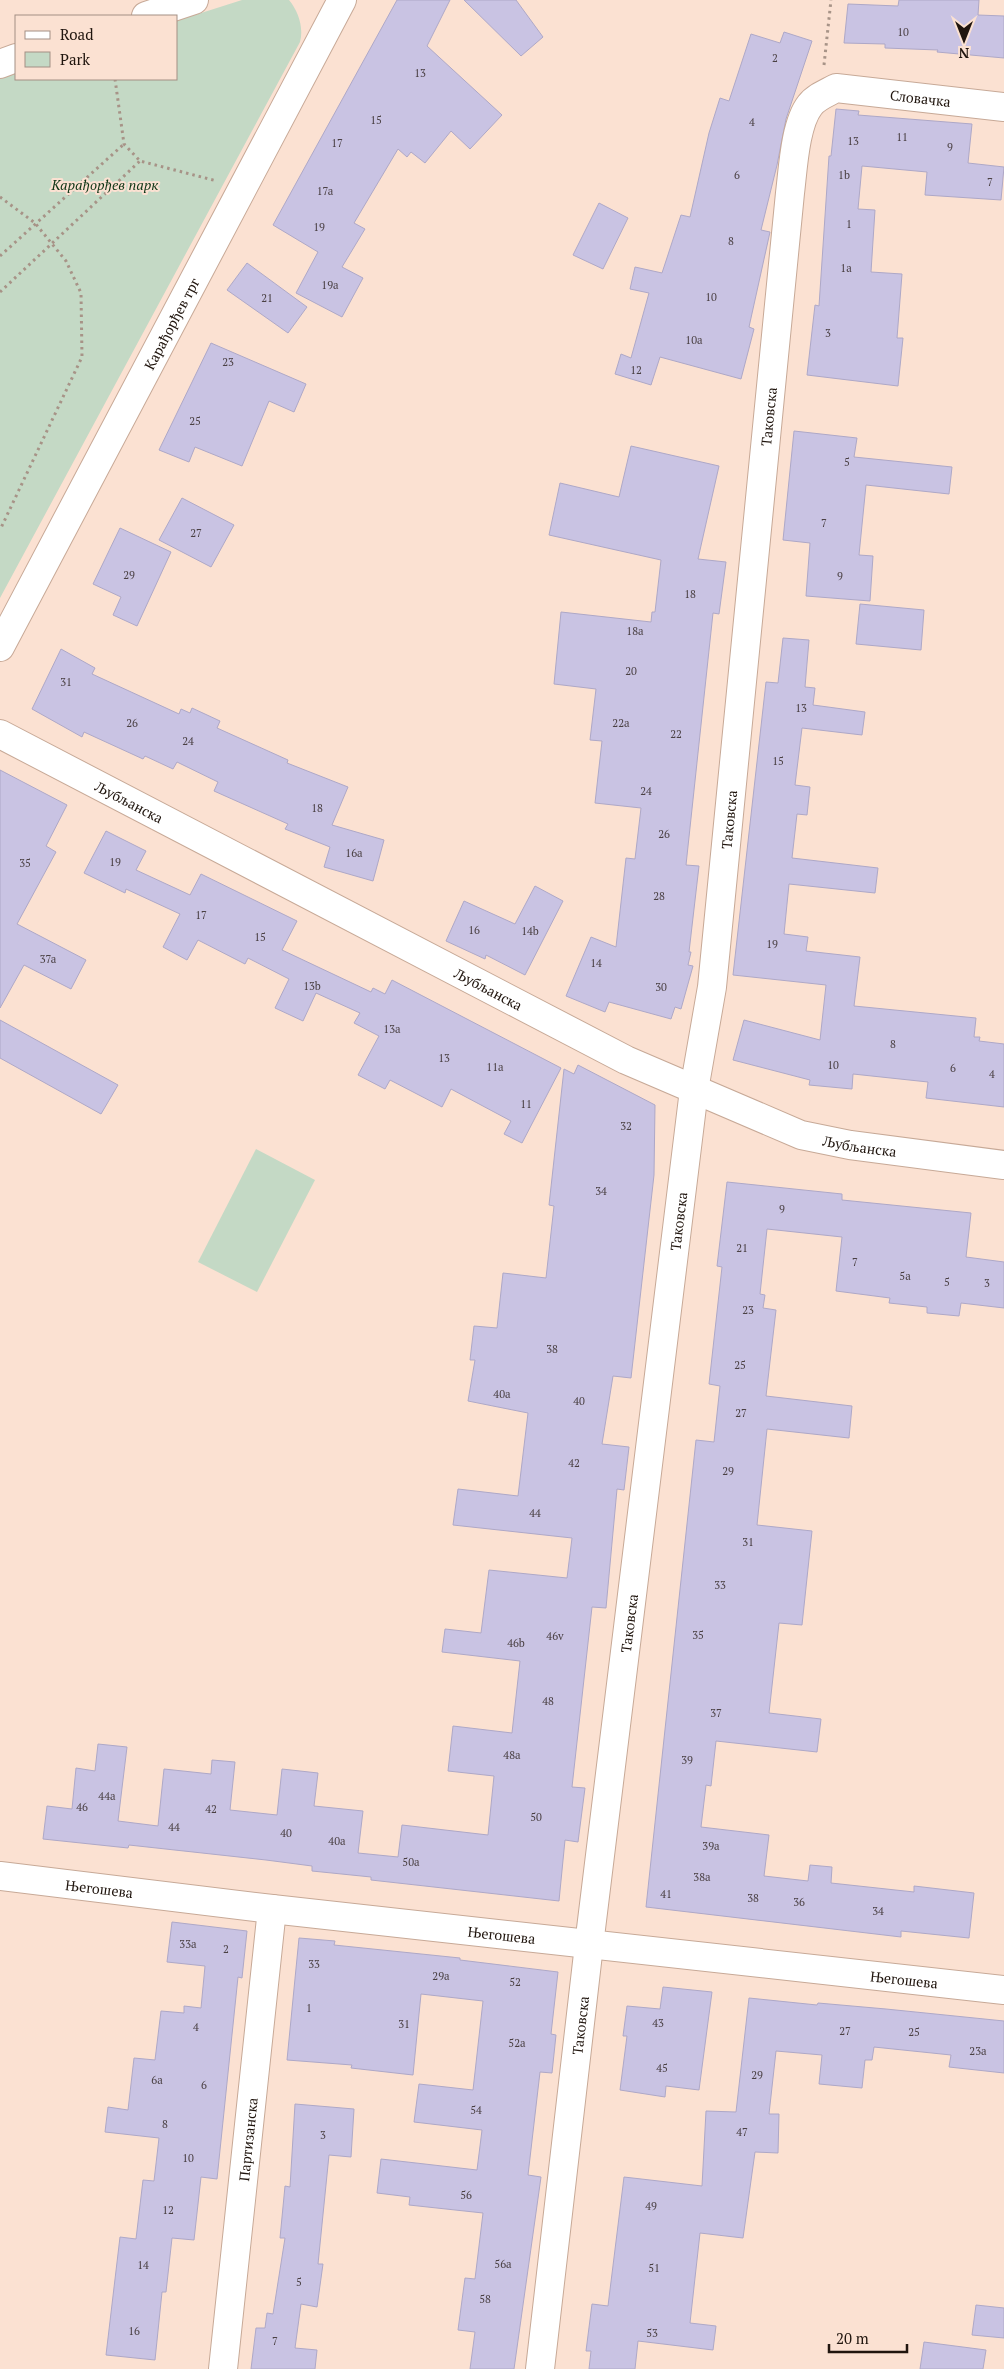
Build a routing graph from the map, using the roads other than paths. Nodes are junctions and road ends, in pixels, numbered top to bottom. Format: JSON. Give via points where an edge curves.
{"nodes":[{"id":1,"x":194,"y":0,"type":"edge"},
{"id":2,"x":342,"y":0,"type":"edge"},
{"id":3,"x":149,"y":15,"type":"edge"},
{"id":4,"x":15,"y":58,"type":"edge"},
{"id":5,"x":0,"y":64,"type":"edge"},
{"id":6,"x":831,"y":91,"type":"joint"},
{"id":7,"x":1004,"y":107,"type":"edge"},
{"id":8,"x":0,"y":647,"type":"edge"},
{"id":9,"x":0,"y":734,"type":"edge"},
{"id":10,"x":694,"y":1090,"type":"junction"},
{"id":11,"x":1004,"y":1165,"type":"edge"},
{"id":12,"x":0,"y":1876,"type":"edge"},
{"id":13,"x":272,"y":1909,"type":"junction"},
{"id":14,"x":589,"y":1944,"type":"junction"},
{"id":15,"x":1004,"y":1990,"type":"edge"},
{"id":16,"x":223,"y":2369,"type":"edge"},
{"id":17,"x":540,"y":2369,"type":"edge"}],
"edges":[{"from":1,"to":3,"type":"street"},
{"from":2,"to":8,"type":"street","name":"Карађорђев трг"},
{"from":4,"to":5,"type":"street"},
{"from":6,"to":7,"type":"street","name":"Словачка"},
{"from":6,"to":10,"type":"street","name":"Таковска","via":[[809,106],[801,123],[790,193],[712,987]]},
{"from":9,"to":10,"type":"street","name":"Љубљанска","via":[[617,1055]]},
{"from":10,"to":11,"type":"street","name":"Љубљанска","via":[[800,1135],[850,1145]]},
{"from":10,"to":14,"type":"street","name":"Таковска"},
{"from":12,"to":13,"type":"street","name":"Његошева"},
{"from":13,"to":14,"type":"street","name":"Његошева"},
{"from":13,"to":16,"type":"street","name":"Партизанска"},
{"from":14,"to":15,"type":"street","name":"Његошева"},
{"from":14,"to":17,"type":"street","name":"Таковска"}]}
